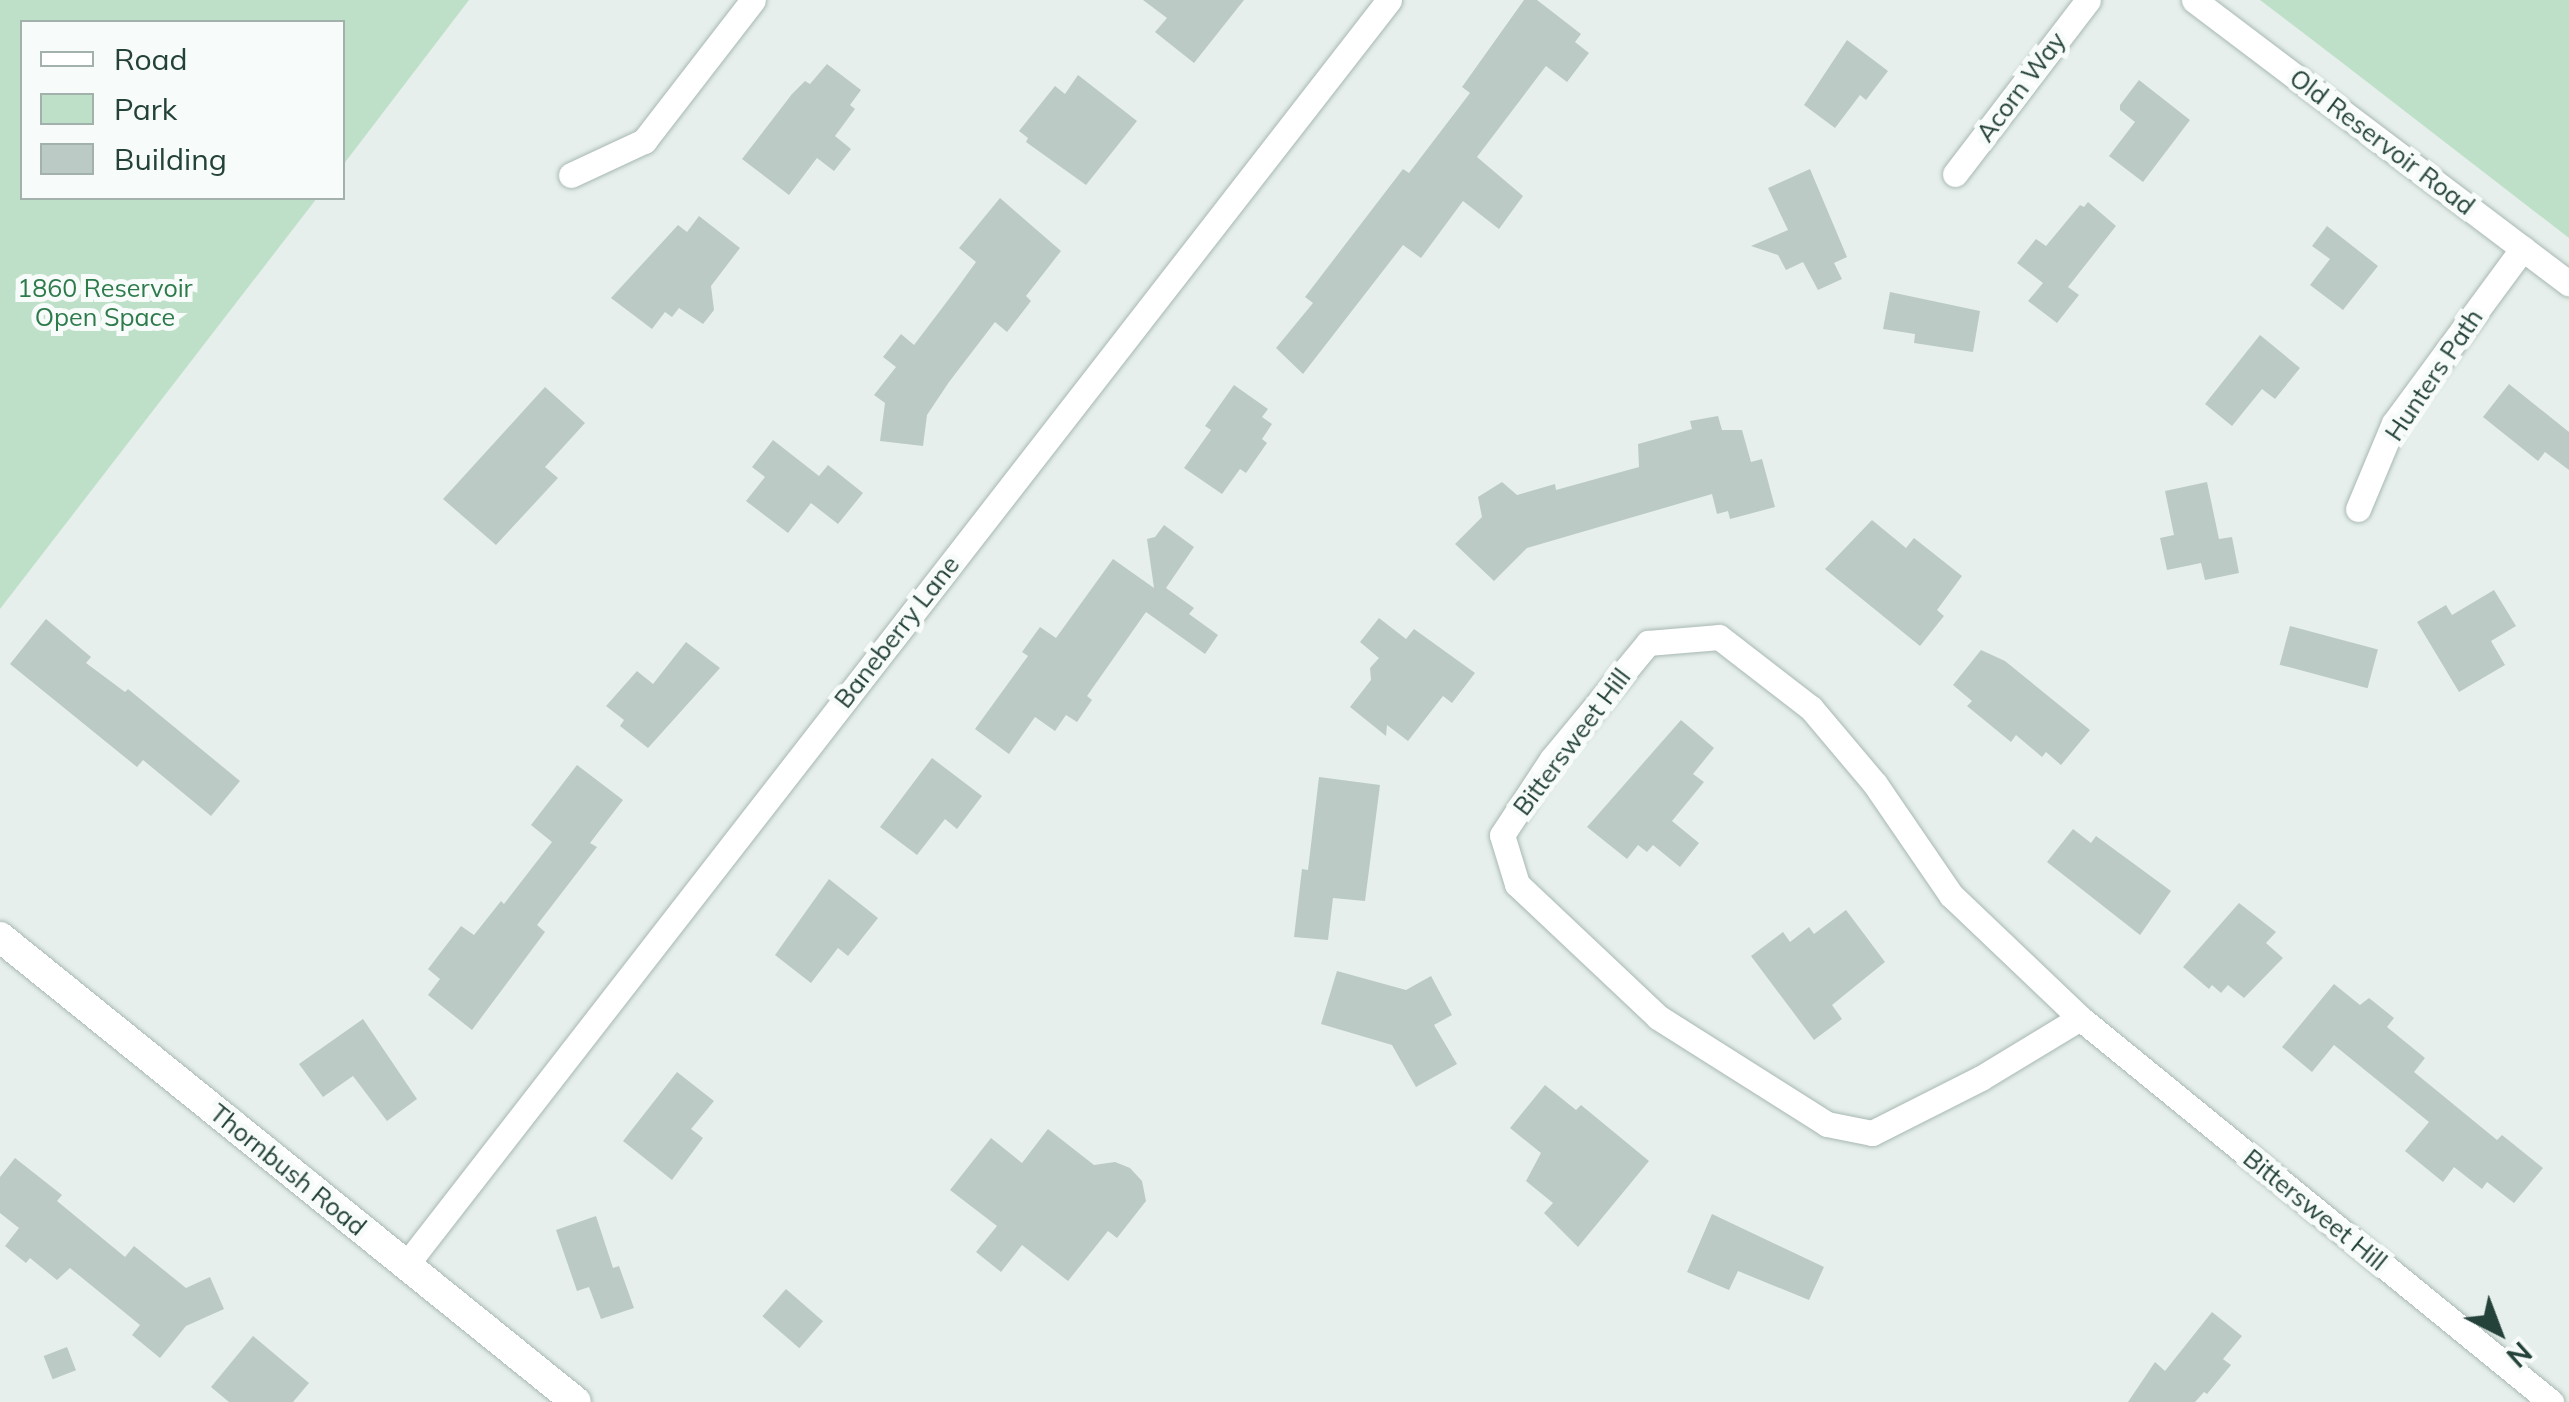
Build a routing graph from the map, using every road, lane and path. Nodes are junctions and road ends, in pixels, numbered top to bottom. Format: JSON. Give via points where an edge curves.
{"nodes":[{"id":1,"x":754,"y":0,"type":"edge"},
{"id":2,"x":1389,"y":0,"type":"edge"},
{"id":3,"x":2088,"y":0,"type":"edge"},
{"id":4,"x":2194,"y":0,"type":"edge"},
{"id":5,"x":1955,"y":174,"type":"dead end"},
{"id":6,"x":571,"y":175,"type":"dead end"},
{"id":7,"x":2523,"y":248,"type":"junction"},
{"id":8,"x":2569,"y":284,"type":"edge"},
{"id":9,"x":2358,"y":508,"type":"dead end"},
{"id":10,"x":0,"y":937,"type":"edge"},
{"id":11,"x":2080,"y":1018,"type":"junction"},
{"id":12,"x":406,"y":1264,"type":"junction"},
{"id":13,"x":576,"y":1402,"type":"edge"},
{"id":14,"x":2551,"y":1402,"type":"edge"}],
"edges":[{"from":1,"to":6,"type":"street","via":[[644,141]]},
{"from":2,"to":12,"type":"street","name":"Baneberry Lane"},
{"from":3,"to":5,"type":"street","name":"Acorn Way"},
{"from":4,"to":7,"type":"street","name":"Old Reservoir Road"},
{"from":7,"to":8,"type":"street","name":"Old Reservoir Road"},
{"from":7,"to":9,"type":"street","name":"Hunters Path","via":[[2394,423]]},
{"from":10,"to":12,"type":"main road","name":"Thornbush Road"},
{"from":11,"to":11,"type":"street","name":"Bittersweet Hill","via":[[1950,895],[1875,784],[1811,708],[1719,637],[1648,642],[1552,760],[1502,836],[1517,884],[1658,1017],[1827,1124],[1872,1133]]},
{"from":11,"to":14,"type":"street","name":"Bittersweet Hill"},
{"from":12,"to":13,"type":"main road","name":"Thornbush Road"}]}
